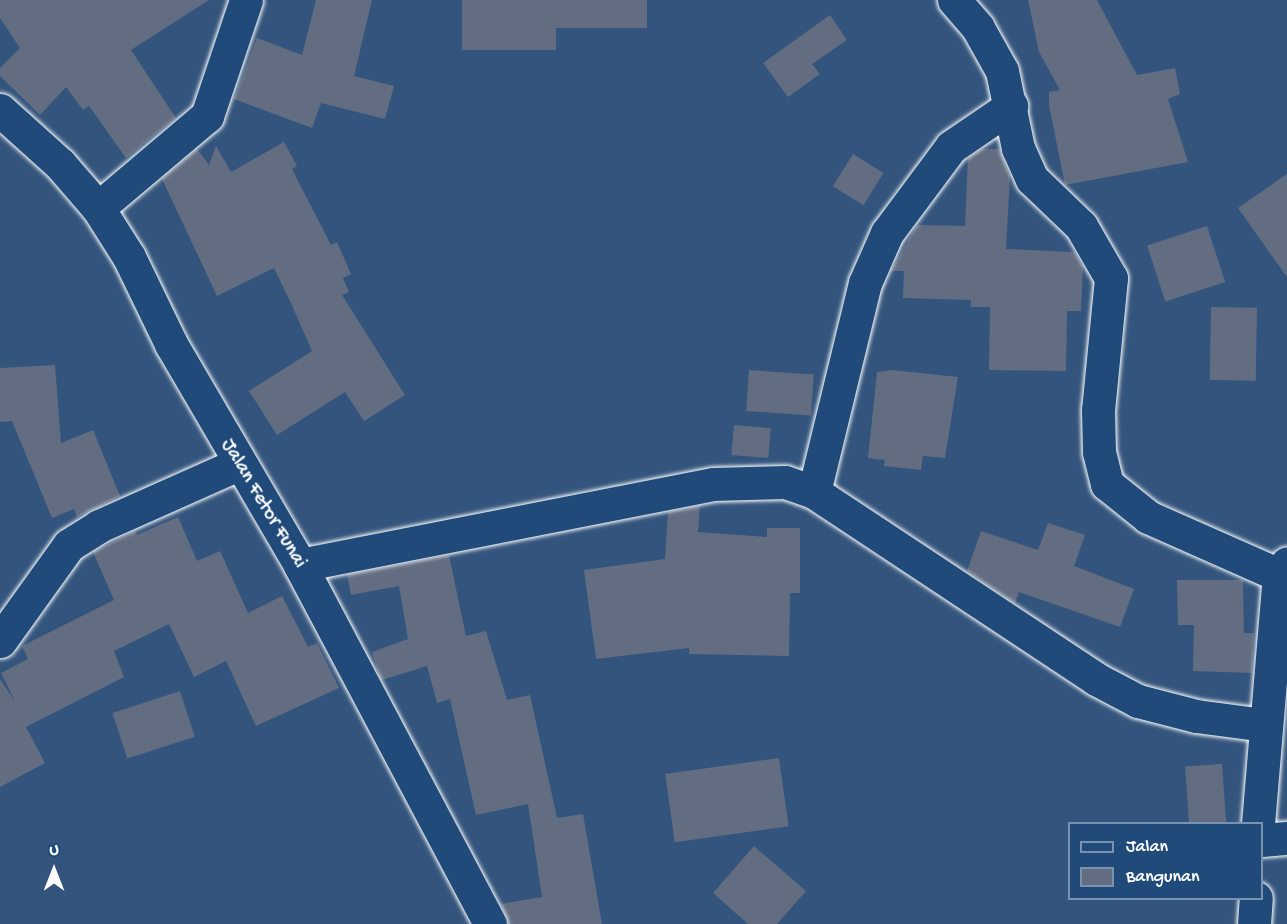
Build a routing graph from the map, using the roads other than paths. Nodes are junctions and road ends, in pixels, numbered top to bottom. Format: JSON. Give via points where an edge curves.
{"nodes":[{"id":1,"x":246,"y":0,"type":"edge"},
{"id":2,"x":954,"y":0,"type":"edge"},
{"id":3,"x":1011,"y":106,"type":"junction"},
{"id":4,"x":0,"y":110,"type":"edge"},
{"id":5,"x":98,"y":208,"type":"junction"},
{"id":6,"x":238,"y":464,"type":"junction"},
{"id":7,"x":814,"y":492,"type":"junction"},
{"id":8,"x":300,"y":565,"type":"junction"},
{"id":9,"x":1283,"y":569,"type":"edge"},
{"id":10,"x":0,"y":641,"type":"edge"},
{"id":11,"x":1264,"y":725,"type":"junction"},
{"id":12,"x":1258,"y":822,"type":"edge"},
{"id":13,"x":1287,"y":838,"type":"edge"},
{"id":14,"x":1263,"y":840,"type":"edge"},
{"id":15,"x":1256,"y":900,"type":"edge"},
{"id":16,"x":490,"y":924,"type":"edge"},
{"id":17,"x":1254,"y":924,"type":"edge"}],
"edges":[{"from":1,"to":5,"type":"street","via":[[207,116]]},
{"from":2,"to":3,"type":"street","via":[[978,28],[1002,71]]},
{"from":3,"to":7,"type":"street","via":[[951,147],[888,233],[865,283]]},
{"from":3,"to":9,"type":"street","via":[[1018,148],[1032,179],[1081,226],[1111,278],[1098,410],[1099,452],[1107,484],[1148,517]]},
{"from":4,"to":5,"type":"street","name":"Jalan Fetor Funai","via":[[60,164]]},
{"from":5,"to":6,"type":"street","name":"Jalan Fetor Funai"},
{"from":6,"to":8,"type":"street","name":"Jalan Fetor Funai"},
{"from":6,"to":10,"type":"street","via":[[99,526],[69,545]]},
{"from":7,"to":8,"type":"street","via":[[785,482],[713,484]]},
{"from":7,"to":11,"type":"street","via":[[1095,679],[1138,701],[1196,716]]},
{"from":8,"to":16,"type":"street","name":"Jalan Fetor Funai"},
{"from":9,"to":11,"type":"street"},
{"from":11,"to":12,"type":"street"},
{"from":13,"to":14,"type":"street"},
{"from":15,"to":17,"type":"street"}]}
